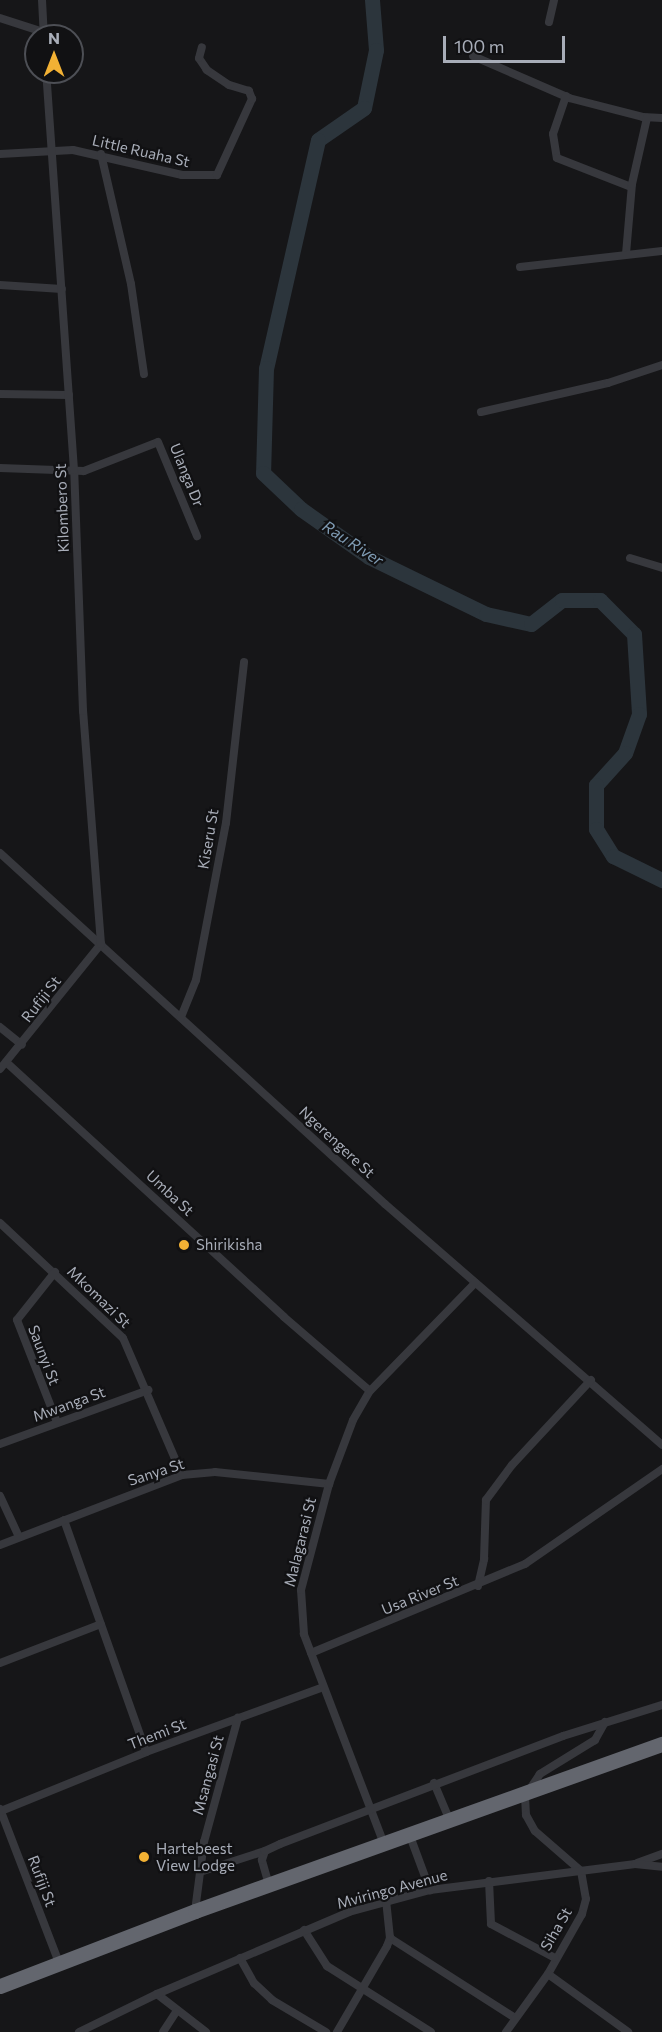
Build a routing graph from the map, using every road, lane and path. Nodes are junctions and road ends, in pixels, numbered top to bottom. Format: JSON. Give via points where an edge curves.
{"nodes":[{"id":1,"x":42,"y":0,"type":"edge"},
{"id":2,"x":554,"y":0,"type":"edge"},
{"id":3,"x":0,"y":18,"type":"edge"},
{"id":4,"x":549,"y":22,"type":"dead end"},
{"id":5,"x":43,"y":24,"type":"edge"},
{"id":6,"x":24,"y":27,"type":"edge"},
{"id":7,"x":202,"y":47,"type":"dead end"},
{"id":8,"x":473,"y":56,"type":"dead end"},
{"id":9,"x":47,"y":84,"type":"edge"},
{"id":10,"x":566,"y":96,"type":"junction"},
{"id":11,"x":647,"y":118,"type":"junction"},
{"id":12,"x":662,"y":118,"type":"edge"},
{"id":13,"x":52,"y":148,"type":"junction"},
{"id":14,"x":0,"y":154,"type":"edge"},
{"id":15,"x":101,"y":154,"type":"junction"},
{"id":16,"x":632,"y":187,"type":"junction"},
{"id":17,"x":662,"y":251,"type":"edge"},
{"id":18,"x":626,"y":254,"type":"junction"},
{"id":19,"x":520,"y":267,"type":"dead end"},
{"id":20,"x":0,"y":285,"type":"edge"},
{"id":21,"x":62,"y":289,"type":"junction"},
{"id":22,"x":662,"y":365,"type":"edge"},
{"id":23,"x":144,"y":374,"type":"dead end"},
{"id":24,"x":0,"y":394,"type":"edge"},
{"id":25,"x":69,"y":395,"type":"junction"},
{"id":26,"x":481,"y":412,"type":"dead end"},
{"id":27,"x":0,"y":468,"type":"edge"},
{"id":28,"x":75,"y":470,"type":"junction"},
{"id":29,"x":196,"y":536,"type":"dead end"},
{"id":30,"x":630,"y":558,"type":"dead end"},
{"id":31,"x":662,"y":568,"type":"edge"},
{"id":32,"x":244,"y":662,"type":"dead end"},
{"id":33,"x":0,"y":853,"type":"edge"},
{"id":34,"x":101,"y":944,"type":"junction"},
{"id":35,"x":181,"y":1017,"type":"junction"},
{"id":36,"x":0,"y":1027,"type":"edge"},
{"id":37,"x":22,"y":1045,"type":"junction"},
{"id":38,"x":3,"y":1065,"type":"edge"},
{"id":39,"x":0,"y":1223,"type":"edge"},
{"id":40,"x":55,"y":1272,"type":"junction"},
{"id":41,"x":475,"y":1283,"type":"junction"},
{"id":42,"x":591,"y":1380,"type":"junction"},
{"id":43,"x":148,"y":1390,"type":"junction"},
{"id":44,"x":370,"y":1390,"type":"junction"},
{"id":45,"x":57,"y":1422,"type":"junction"},
{"id":46,"x":0,"y":1444,"type":"edge"},
{"id":47,"x":662,"y":1445,"type":"edge"},
{"id":48,"x":662,"y":1469,"type":"edge"},
{"id":49,"x":182,"y":1475,"type":"junction"},
{"id":50,"x":328,"y":1484,"type":"junction"},
{"id":51,"x":0,"y":1496,"type":"edge"},
{"id":52,"x":64,"y":1520,"type":"junction"},
{"id":53,"x":19,"y":1537,"type":"junction"},
{"id":54,"x":0,"y":1545,"type":"edge"},
{"id":55,"x":478,"y":1586,"type":"junction"},
{"id":56,"x":101,"y":1624,"type":"junction"},
{"id":57,"x":311,"y":1653,"type":"junction"},
{"id":58,"x":0,"y":1663,"type":"edge"},
{"id":59,"x":324,"y":1687,"type":"junction"},
{"id":60,"x":662,"y":1705,"type":"edge"},
{"id":61,"x":238,"y":1718,"type":"junction"},
{"id":62,"x":605,"y":1722,"type":"junction"},
{"id":63,"x":662,"y":1744,"type":"edge"},
{"id":64,"x":146,"y":1752,"type":"junction"},
{"id":65,"x":434,"y":1783,"type":"junction"},
{"id":66,"x":525,"y":1796,"type":"junction"},
{"id":67,"x":369,"y":1807,"type":"junction"},
{"id":68,"x":1,"y":1810,"type":"edge"},
{"id":69,"x":450,"y":1821,"type":"junction"},
{"id":70,"x":410,"y":1836,"type":"junction"},
{"id":71,"x":384,"y":1844,"type":"junction"},
{"id":72,"x":265,"y":1851,"type":"junction"},
{"id":73,"x":662,"y":1854,"type":"edge"},
{"id":74,"x":634,"y":1864,"type":"junction"},
{"id":75,"x":662,"y":1867,"type":"edge"},
{"id":76,"x":581,"y":1871,"type":"junction"},
{"id":77,"x":200,"y":1872,"type":"junction"},
{"id":78,"x":489,"y":1881,"type":"junction"},
{"id":79,"x":269,"y":1885,"type":"junction"},
{"id":80,"x":430,"y":1890,"type":"junction"},
{"id":81,"x":386,"y":1902,"type":"junction"},
{"id":82,"x":195,"y":1911,"type":"junction"},
{"id":83,"x":304,"y":1930,"type":"junction"},
{"id":84,"x":390,"y":1938,"type":"junction"},
{"id":85,"x":240,"y":1958,"type":"junction"},
{"id":86,"x":555,"y":1958,"type":"junction"},
{"id":87,"x":59,"y":1963,"type":"junction"},
{"id":88,"x":548,"y":1974,"type":"junction"},
{"id":89,"x":0,"y":1986,"type":"edge"},
{"id":90,"x":362,"y":1988,"type":"junction"},
{"id":91,"x":157,"y":1994,"type":"junction"},
{"id":92,"x":176,"y":2012,"type":"junction"},
{"id":93,"x":515,"y":2018,"type":"junction"},
{"id":94,"x":79,"y":2032,"type":"edge"},
{"id":95,"x":163,"y":2032,"type":"edge"},
{"id":96,"x":206,"y":2032,"type":"edge"},
{"id":97,"x":327,"y":2032,"type":"edge"},
{"id":98,"x":337,"y":2032,"type":"edge"},
{"id":99,"x":432,"y":2032,"type":"edge"},
{"id":100,"x":506,"y":2032,"type":"edge"},
{"id":101,"x":628,"y":2032,"type":"edge"}],
"edges":[{"from":1,"to":5,"type":"street"},
{"from":2,"to":4,"type":"street"},
{"from":3,"to":6,"type":"street"},
{"from":7,"to":15,"type":"street","name":"Little Ruaha St","via":[[199,58],[207,70],[229,85],[249,91],[252,99],[217,176],[171,173]]},
{"from":8,"to":10,"type":"street"},
{"from":9,"to":13,"type":"street","name":"Kilombero St"},
{"from":10,"to":11,"type":"street"},
{"from":10,"to":16,"type":"street","via":[[553,134],[557,158]]},
{"from":11,"to":12,"type":"street"},
{"from":11,"to":16,"type":"street"},
{"from":13,"to":14,"type":"street","name":"Little Ruaha St"},
{"from":13,"to":15,"type":"street","name":"Little Ruaha St"},
{"from":13,"to":21,"type":"street","name":"Kilombero St"},
{"from":15,"to":23,"type":"street","via":[[132,285]]},
{"from":16,"to":18,"type":"street"},
{"from":17,"to":18,"type":"street"},
{"from":18,"to":19,"type":"street","via":[[561,266]]},
{"from":20,"to":21,"type":"street"},
{"from":21,"to":25,"type":"street","name":"Kilombero St"},
{"from":22,"to":26,"type":"street","via":[[608,383]]},
{"from":24,"to":25,"type":"street"},
{"from":25,"to":28,"type":"street","name":"Kilombero St"},
{"from":27,"to":28,"type":"street"},
{"from":28,"to":29,"type":"street","name":"Ulanga Dr","via":[[92,469],[153,442],[159,443]]},
{"from":28,"to":34,"type":"street","name":"Kilombero St","via":[[82,711]]},
{"from":30,"to":31,"type":"street"},
{"from":32,"to":35,"type":"street","name":"Kiseru St","via":[[226,823],[196,980]]},
{"from":33,"to":34,"type":"street","name":"Ngerengere St"},
{"from":34,"to":35,"type":"street","name":"Ngerengere St"},
{"from":34,"to":37,"type":"street","name":"Rufiji St"},
{"from":35,"to":41,"type":"street","name":"Ngerengere St"},
{"from":36,"to":37,"type":"street"},
{"from":37,"to":38,"type":"street","name":"Rufiji St"},
{"from":38,"to":44,"type":"street","name":"Umba St"},
{"from":39,"to":40,"type":"street","name":"Mkomazi St"},
{"from":40,"to":43,"type":"street","name":"Mkomazi St","via":[[123,1338]]},
{"from":40,"to":45,"type":"street","name":"Saunyi St","via":[[17,1320]]},
{"from":41,"to":42,"type":"street","name":"Ngerengere St"},
{"from":41,"to":44,"type":"street","name":"Malagarasi St"},
{"from":42,"to":47,"type":"street","name":"Ngerengere St"},
{"from":42,"to":55,"type":"street","name":"Usa River St","via":[[512,1465],[486,1500],[484,1559]]},
{"from":43,"to":45,"type":"street","name":"Mwanga St"},
{"from":43,"to":49,"type":"street","name":"Mkomazi St"},
{"from":44,"to":50,"type":"street","name":"Malagarasi St","via":[[353,1420]]},
{"from":45,"to":46,"type":"street","name":"Mwanga St"},
{"from":48,"to":55,"type":"street","via":[[553,1547]]},
{"from":49,"to":50,"type":"street","name":"Sanya St","via":[[214,1472]]},
{"from":49,"to":52,"type":"street","name":"Sanya St"},
{"from":50,"to":57,"type":"street","name":"Malagarasi St","via":[[301,1590],[300,1614]]},
{"from":51,"to":53,"type":"street"},
{"from":52,"to":53,"type":"street","name":"Sanya St"},
{"from":52,"to":56,"type":"street"},
{"from":53,"to":54,"type":"street","name":"Sanya St"},
{"from":55,"to":57,"type":"street","name":"Usa River St"},
{"from":56,"to":58,"type":"street"},
{"from":56,"to":64,"type":"street"},
{"from":57,"to":59,"type":"street","name":"Malagarasi St"},
{"from":59,"to":61,"type":"street","name":"Themi St"},
{"from":59,"to":67,"type":"street","name":"Malagarasi St"},
{"from":60,"to":62,"type":"street"},
{"from":61,"to":64,"type":"street","name":"Themi St"},
{"from":61,"to":77,"type":"street","name":"Msangasi St","via":[[204,1842]]},
{"from":62,"to":65,"type":"street"},
{"from":62,"to":66,"type":"street","via":[[595,1740],[540,1774]]},
{"from":63,"to":66,"type":"highway"},
{"from":64,"to":68,"type":"street","name":"Themi St"},
{"from":65,"to":67,"type":"street"},
{"from":65,"to":69,"type":"street"},
{"from":66,"to":69,"type":"highway"},
{"from":66,"to":76,"type":"street","via":[[526,1815],[535,1831]]},
{"from":67,"to":71,"type":"street","name":"Malagarasi St"},
{"from":67,"to":72,"type":"street"},
{"from":68,"to":87,"type":"street","name":"Rufiji St"},
{"from":69,"to":70,"type":"highway"},
{"from":70,"to":71,"type":"highway"},
{"from":70,"to":80,"type":"street"},
{"from":71,"to":79,"type":"highway"},
{"from":72,"to":77,"type":"street"},
{"from":72,"to":79,"type":"street","via":[[262,1860]]},
{"from":73,"to":74,"type":"street"},
{"from":74,"to":75,"type":"street","name":"Mviringo Avenue"},
{"from":74,"to":76,"type":"street","name":"Mviringo Avenue"},
{"from":76,"to":78,"type":"street","name":"Mviringo Avenue"},
{"from":76,"to":86,"type":"street","name":"Siha St","via":[[586,1899],[582,1914]]},
{"from":77,"to":82,"type":"street","name":"Msangasi St"},
{"from":78,"to":80,"type":"street","name":"Mviringo Avenue"},
{"from":78,"to":86,"type":"street","via":[[491,1924]]},
{"from":79,"to":82,"type":"highway"},
{"from":80,"to":81,"type":"street","name":"Mviringo Avenue"},
{"from":81,"to":83,"type":"street","name":"Mviringo Avenue"},
{"from":81,"to":84,"type":"street"},
{"from":82,"to":87,"type":"highway"},
{"from":83,"to":85,"type":"street","name":"Mviringo Avenue"},
{"from":83,"to":90,"type":"street","via":[[327,1966]]},
{"from":84,"to":90,"type":"street"},
{"from":84,"to":93,"type":"street"},
{"from":85,"to":91,"type":"street","name":"Mviringo Avenue"},
{"from":85,"to":97,"type":"street","via":[[255,1983],[272,2000]]},
{"from":86,"to":88,"type":"street","name":"Siha St"},
{"from":87,"to":89,"type":"highway"},
{"from":88,"to":93,"type":"street"},
{"from":88,"to":101,"type":"street","name":"Siha St"},
{"from":90,"to":98,"type":"street"},
{"from":90,"to":99,"type":"street"},
{"from":91,"to":92,"type":"street"},
{"from":91,"to":94,"type":"street","name":"Mviringo Avenue"},
{"from":92,"to":95,"type":"street"},
{"from":92,"to":96,"type":"street"},
{"from":93,"to":100,"type":"street"}]}
